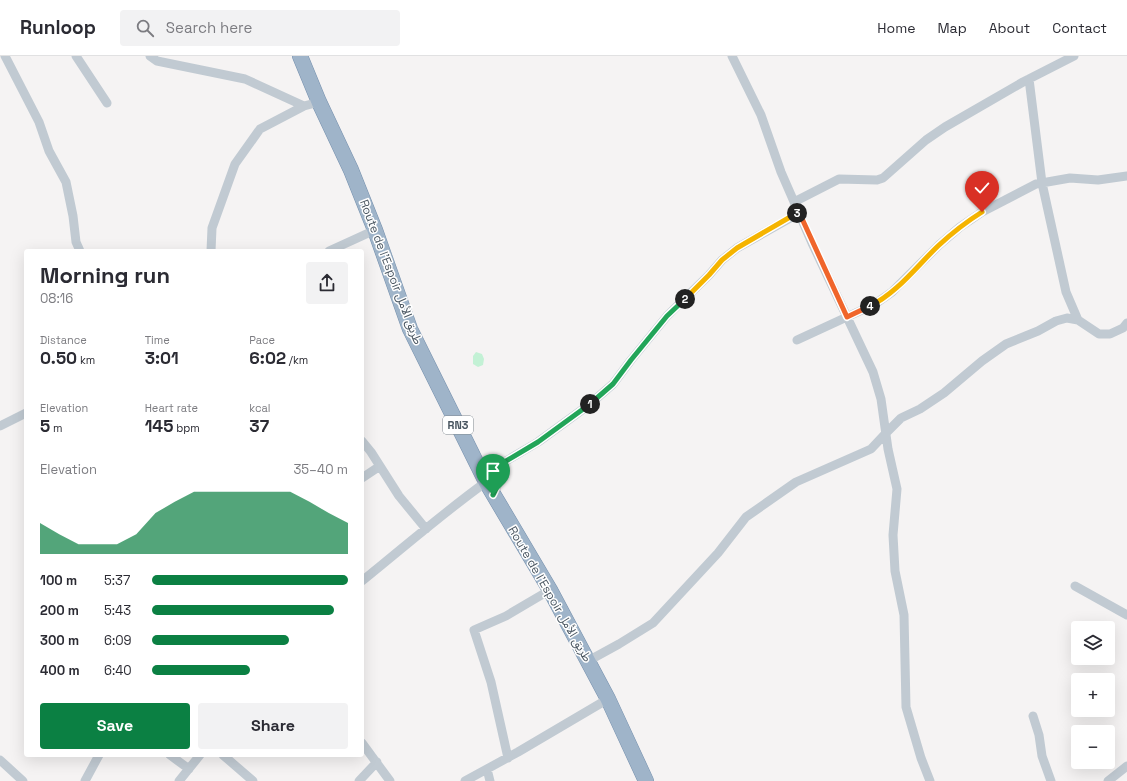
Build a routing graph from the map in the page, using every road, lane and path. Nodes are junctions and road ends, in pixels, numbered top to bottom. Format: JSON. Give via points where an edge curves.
{"nodes":[{"id":1,"x":5,"y":56,"type":"edge"},
{"id":2,"x":76,"y":56,"type":"edge"},
{"id":3,"x":150,"y":56,"type":"edge"},
{"id":4,"x":300,"y":56,"type":"edge"},
{"id":5,"x":732,"y":56,"type":"edge"},
{"id":6,"x":1074,"y":56,"type":"edge"},
{"id":7,"x":1029,"y":79,"type":"junction"},
{"id":8,"x":319,"y":102,"type":"junction"},
{"id":9,"x":107,"y":103,"type":"dead end"},
{"id":10,"x":304,"y":106,"type":"junction"},
{"id":11,"x":1127,"y":176,"type":"edge"},
{"id":12,"x":1042,"y":183,"type":"junction"},
{"id":13,"x":794,"y":202,"type":"junction"},
{"id":14,"x":799,"y":212,"type":"junction"},
{"id":15,"x":375,"y":230,"type":"junction"},
{"id":16,"x":79,"y":249,"type":"edge"},
{"id":17,"x":211,"y":249,"type":"edge"},
{"id":18,"x":333,"y":249,"type":"edge"},
{"id":19,"x":847,"y":317,"type":"junction"},
{"id":20,"x":1078,"y":320,"type":"junction"},
{"id":21,"x":1127,"y":323,"type":"edge"},
{"id":22,"x":797,"y":340,"type":"dead end"},
{"id":23,"x":24,"y":414,"type":"edge"},
{"id":24,"x":0,"y":426,"type":"edge"},
{"id":25,"x":886,"y":433,"type":"junction"},
{"id":26,"x":364,"y":444,"type":"edge"},
{"id":27,"x":380,"y":466,"type":"junction"},
{"id":28,"x":364,"y":477,"type":"edge"},
{"id":29,"x":489,"y":488,"type":"junction"},
{"id":30,"x":426,"y":528,"type":"junction"},
{"id":31,"x":364,"y":579,"type":"edge"},
{"id":32,"x":1075,"y":586,"type":"dead end"},
{"id":33,"x":550,"y":590,"type":"junction"},
{"id":34,"x":1127,"y":614,"type":"edge"},
{"id":35,"x":588,"y":661,"type":"junction"},
{"id":36,"x":608,"y":699,"type":"junction"},
{"id":37,"x":1033,"y":716,"type":"dead end"},
{"id":38,"x":364,"y":746,"type":"edge"},
{"id":39,"x":98,"y":757,"type":"edge"},
{"id":40,"x":173,"y":757,"type":"edge"},
{"id":41,"x":198,"y":757,"type":"edge"},
{"id":42,"x":225,"y":757,"type":"edge"},
{"id":43,"x":508,"y":758,"type":"junction"},
{"id":44,"x":0,"y":760,"type":"edge"},
{"id":45,"x":377,"y":762,"type":"junction"},
{"id":46,"x":1127,"y":766,"type":"edge"},
{"id":47,"x":188,"y":769,"type":"junction"},
{"id":48,"x":487,"y":769,"type":"junction"},
{"id":49,"x":23,"y":781,"type":"edge"},
{"id":50,"x":86,"y":781,"type":"edge"},
{"id":51,"x":180,"y":781,"type":"edge"},
{"id":52,"x":253,"y":781,"type":"edge"},
{"id":53,"x":359,"y":781,"type":"edge"},
{"id":54,"x":390,"y":781,"type":"edge"},
{"id":55,"x":465,"y":781,"type":"edge"},
{"id":56,"x":490,"y":781,"type":"edge"},
{"id":57,"x":646,"y":781,"type":"edge"},
{"id":58,"x":930,"y":781,"type":"edge"},
{"id":59,"x":1051,"y":781,"type":"edge"},
{"id":60,"x":1108,"y":781,"type":"edge"}],
"edges":[{"from":1,"to":16,"type":"street","via":[[66,182]]},
{"from":2,"to":9,"type":"street"},
{"from":3,"to":10,"type":"street","via":[[157,61],[245,79]]},
{"from":4,"to":8,"type":"highway","name":"Route de l’Espoir طريق الأمل","number":"RN3"},
{"from":5,"to":13,"type":"street","via":[[761,115]]},
{"from":6,"to":7,"type":"street"},
{"from":7,"to":12,"type":"street"},
{"from":7,"to":13,"type":"street","via":[[926,140],[883,178],[839,179]]},
{"from":8,"to":10,"type":"street"},
{"from":8,"to":15,"type":"highway","name":"Route de l’Espoir طريق الأمل","number":"RN3","via":[[352,170]]},
{"from":10,"to":17,"type":"street","via":[[260,130],[235,164],[212,228]]},
{"from":11,"to":12,"type":"street","via":[[1098,180],[1070,178]]},
{"from":12,"to":19,"type":"street","via":[[982,212],[960,227],[892,292],[875,304]]},
{"from":12,"to":20,"type":"street","via":[[1066,292]]},
{"from":13,"to":14,"type":"street"},
{"from":14,"to":19,"type":"street"},
{"from":14,"to":29,"type":"street","via":[[737,248],[722,260],[667,316],[613,384],[538,442],[496,467],[497,487]]},
{"from":15,"to":18,"type":"street"},
{"from":15,"to":29,"type":"highway","name":"Route de l’Espoir طريق الأمل","number":"RN3","via":[[410,329]]},
{"from":19,"to":22,"type":"street"},
{"from":19,"to":25,"type":"street","via":[[873,372],[881,399]]},
{"from":20,"to":21,"type":"street","via":[[1099,334],[1110,334],[1123,328]]},
{"from":20,"to":25,"type":"street","via":[[1067,318],[1056,321],[1006,344],[944,393],[901,418]]},
{"from":23,"to":24,"type":"street"},
{"from":25,"to":35,"type":"street","via":[[871,449],[796,482],[746,517],[718,553],[653,623]]},
{"from":25,"to":58,"type":"street","via":[[897,489],[895,571],[904,615],[906,707]]},
{"from":26,"to":27,"type":"street"},
{"from":27,"to":28,"type":"street"},
{"from":27,"to":30,"type":"street"},
{"from":29,"to":30,"type":"street","via":[[451,507]]},
{"from":29,"to":33,"type":"highway","name":"Route de l’Espoir طريق الأمل","number":"RN3"},
{"from":30,"to":31,"type":"street"},
{"from":32,"to":34,"type":"street"},
{"from":33,"to":35,"type":"highway","name":"Route de l’Espoir طريق الأمل","number":"RN3"},
{"from":33,"to":43,"type":"street","via":[[506,616],[474,630],[491,682]]},
{"from":35,"to":36,"type":"highway","name":"Route de l’Espoir طريق الأمل","number":"RN3"},
{"from":36,"to":43,"type":"street"},
{"from":36,"to":57,"type":"highway","name":"Route de l’Espoir طريق الأمل","number":"RN3"},
{"from":37,"to":59,"type":"street","via":[[1042,756]]},
{"from":38,"to":45,"type":"street"},
{"from":39,"to":50,"type":"street"},
{"from":40,"to":47,"type":"street"},
{"from":41,"to":47,"type":"street"},
{"from":42,"to":52,"type":"street"},
{"from":43,"to":48,"type":"street"},
{"from":44,"to":49,"type":"street"},
{"from":45,"to":53,"type":"street"},
{"from":45,"to":54,"type":"street"},
{"from":46,"to":60,"type":"street"},
{"from":47,"to":51,"type":"street"},
{"from":48,"to":55,"type":"street"},
{"from":48,"to":56,"type":"street"}]}
